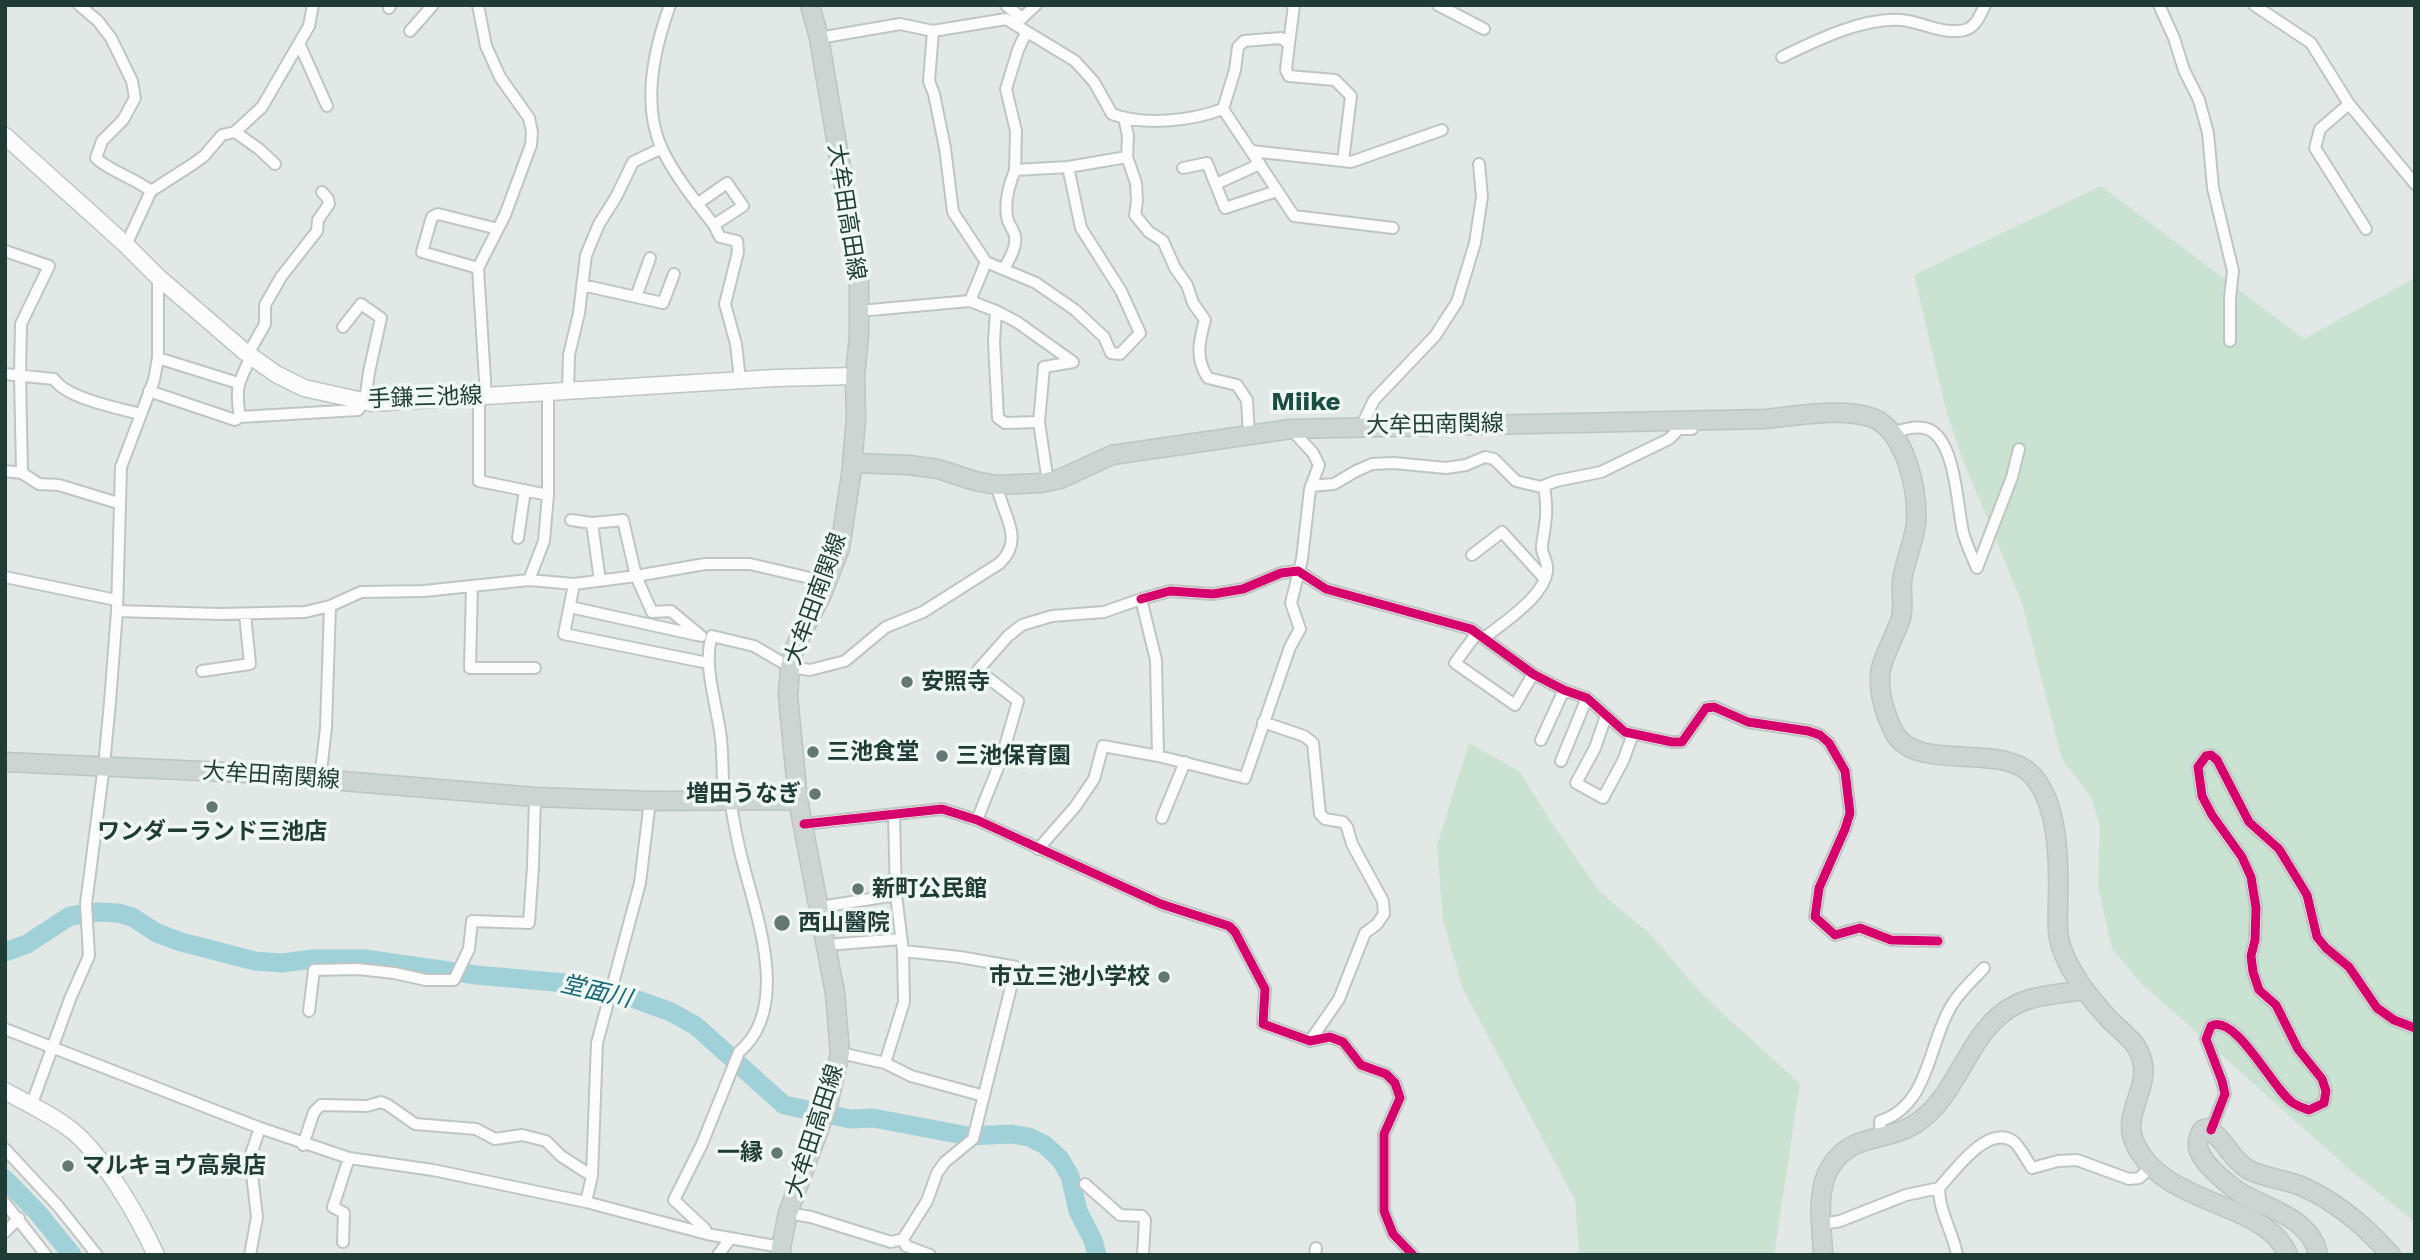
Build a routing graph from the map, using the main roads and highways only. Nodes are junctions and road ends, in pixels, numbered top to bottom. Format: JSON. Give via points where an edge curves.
{"nodes":[{"id":1,"x":810,"y":5,"type":"edge"},
{"id":2,"x":5,"y":136,"type":"edge"},
{"id":3,"x":855,"y":376,"type":"junction"},
{"id":4,"x":853,"y":463,"type":"junction"},
{"id":5,"x":5,"y":762,"type":"edge"},
{"id":6,"x":798,"y":800,"type":"junction"},
{"id":7,"x":2085,"y":990,"type":"junction"},
{"id":8,"x":5,"y":1091,"type":"edge"},
{"id":9,"x":781,"y":1251,"type":"edge"},
{"id":10,"x":156,"y":1255,"type":"edge"},
{"id":11,"x":1823,"y":1255,"type":"edge"},
{"id":12,"x":2288,"y":1255,"type":"edge"},
{"id":13,"x":2318,"y":1255,"type":"edge"},
{"id":14,"x":2391,"y":1255,"type":"edge"}],
"edges":[{"from":1,"to":3,"type":"main road","name":"大牟田高田線","via":[[859,275]]},
{"from":2,"to":3,"type":"main road","name":"手鎌三池線","via":[[249,356],[304,388],[365,401]]},
{"from":3,"to":4,"type":"main road","name":"大牟田高田線"},
{"from":4,"to":6,"type":"main road","name":"大牟田南関線","via":[[840,548],[790,667],[788,696]]},
{"from":4,"to":7,"type":"main road","name":"大牟田南関線","via":[[919,466],[997,485],[1060,479],[1112,455],[1291,429],[1842,414],[1870,417],[1893,432],[1906,460],[1916,524],[1902,579],[1901,616],[1880,675],[1888,715],[1900,741],[1918,750],[1949,758],[1997,758],[2017,764],[2039,784],[2056,842],[2060,945]]},
{"from":5,"to":6,"type":"main road","name":"大牟田南関線","via":[[320,779],[535,797]]},
{"from":6,"to":9,"type":"main road","name":"大牟田高田線","via":[[835,993],[840,1053],[825,1114],[788,1213]]},
{"from":7,"to":11,"type":"main road","via":[[2018,1003],[2001,1014],[1930,1113],[1914,1125],[1855,1143],[1841,1152],[1824,1184]]},
{"from":7,"to":12,"type":"main road","via":[[2135,1042],[2142,1057],[2144,1070],[2131,1131],[2150,1168],[2187,1191],[2262,1224]]},
{"from":8,"to":10,"type":"main road","via":[[74,1131],[88,1145]]},
{"from":13,"to":14,"type":"main road","via":[[2313,1240],[2291,1217],[2246,1196],[2214,1171],[2199,1150],[2202,1130],[2215,1132],[2247,1169],[2298,1185],[2344,1210]]}]}
